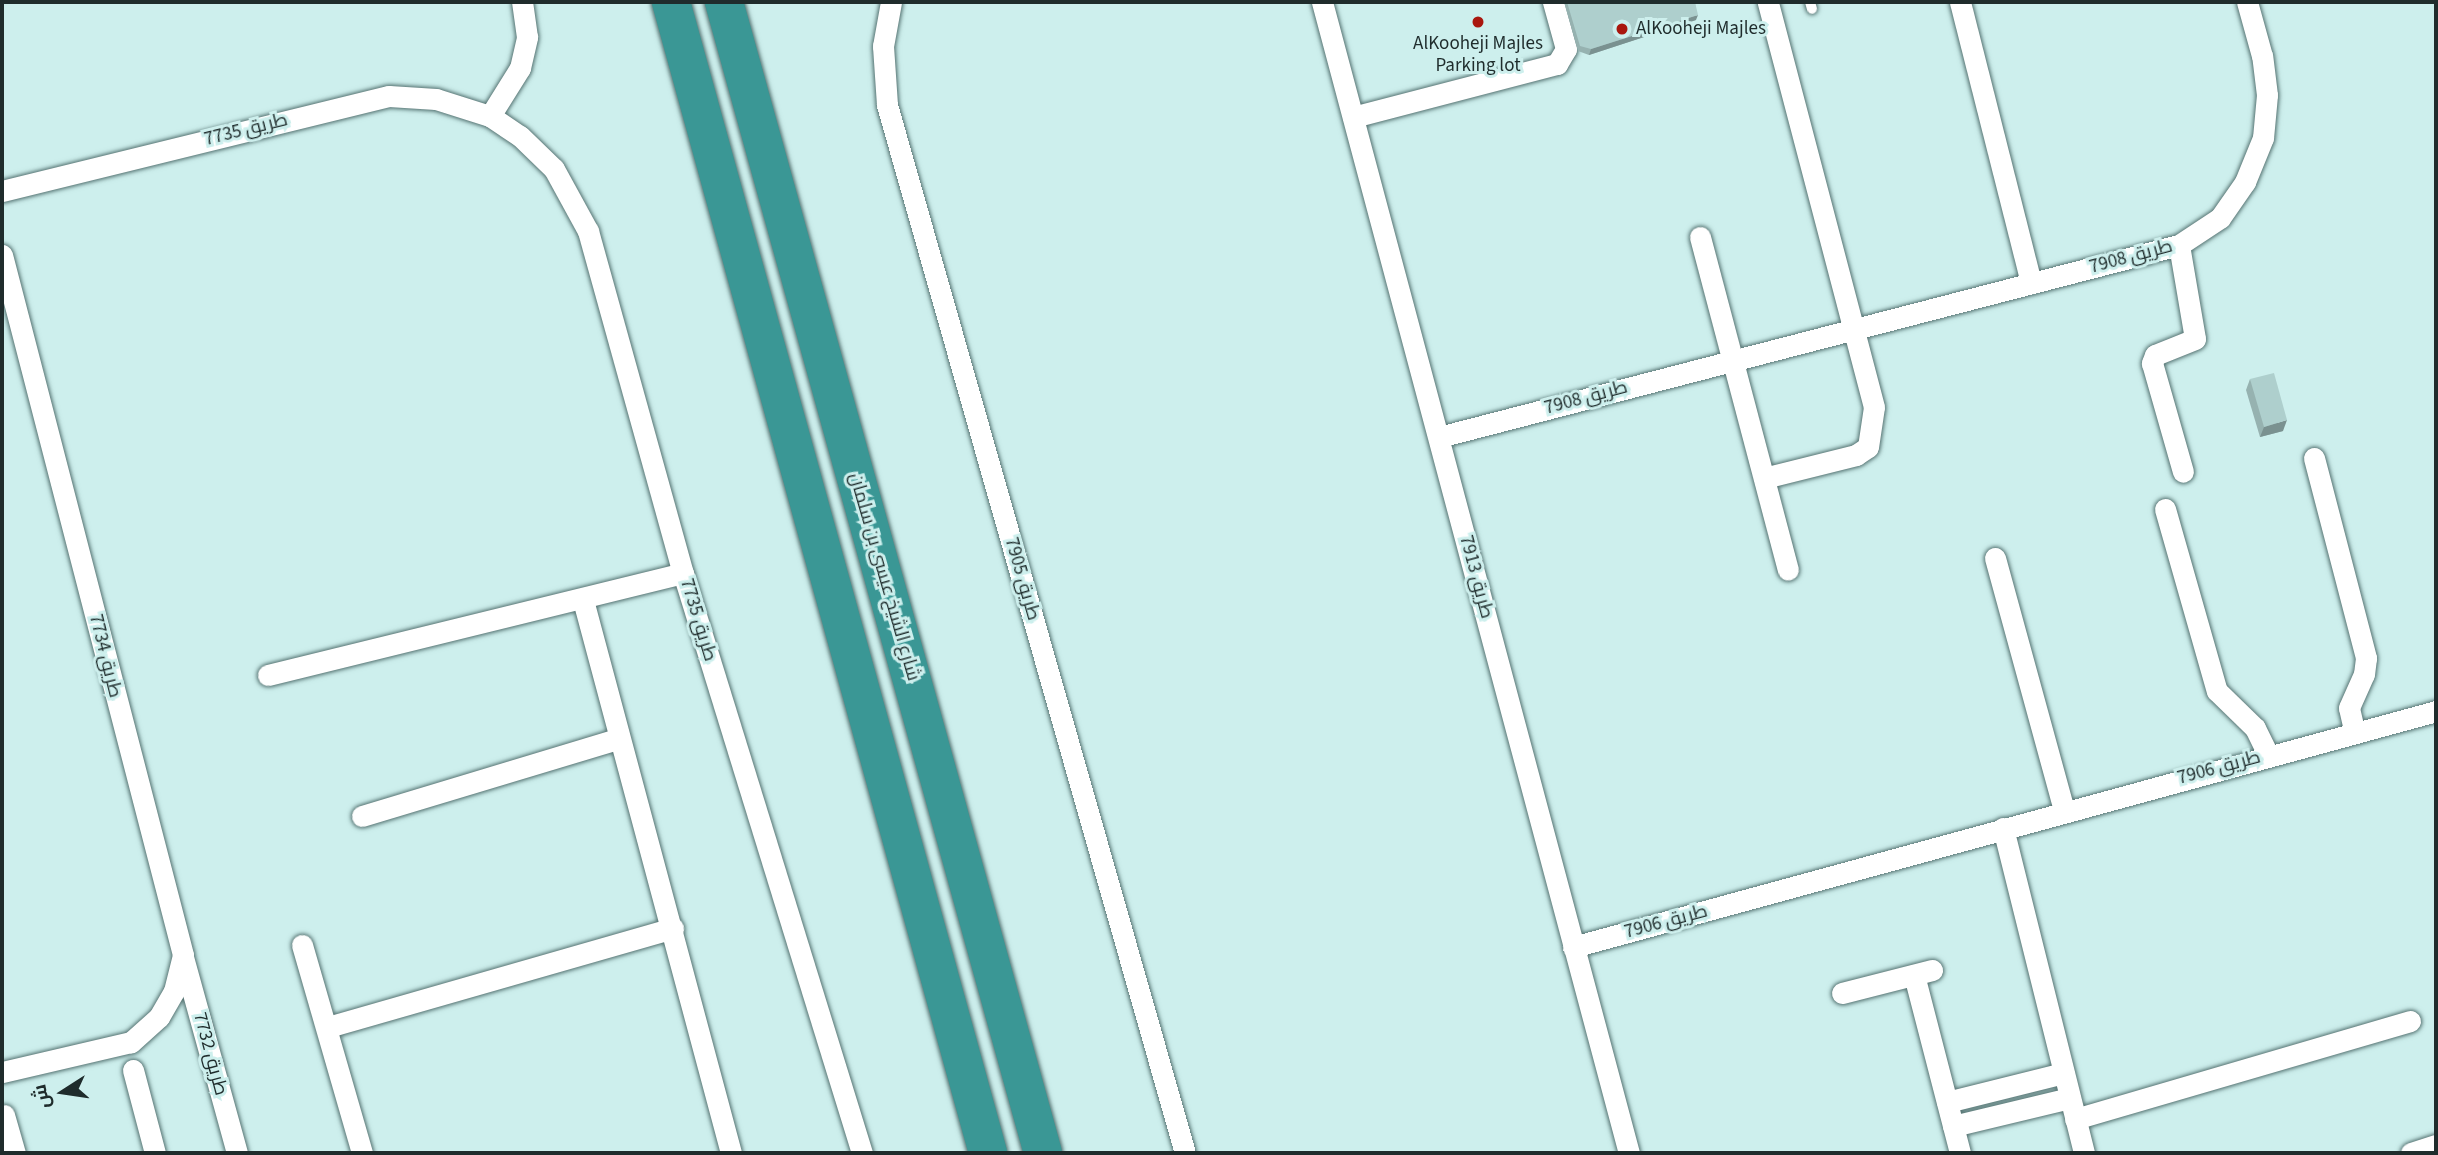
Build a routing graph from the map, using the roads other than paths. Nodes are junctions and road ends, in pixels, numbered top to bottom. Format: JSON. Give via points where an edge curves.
{"nodes":[{"id":1,"x":522,"y":2,"type":"edge"},
{"id":2,"x":671,"y":2,"type":"edge"},
{"id":3,"x":724,"y":2,"type":"edge"},
{"id":4,"x":891,"y":2,"type":"edge"},
{"id":5,"x":1322,"y":2,"type":"edge"},
{"id":6,"x":1553,"y":2,"type":"edge"},
{"id":7,"x":1768,"y":2,"type":"edge"},
{"id":8,"x":1960,"y":2,"type":"edge"},
{"id":9,"x":2246,"y":2,"type":"edge"},
{"id":10,"x":490,"y":116,"type":"junction"},
{"id":11,"x":1353,"y":117,"type":"junction"},
{"id":12,"x":2,"y":191,"type":"edge"},
{"id":13,"x":1700,"y":237,"type":"dead end"},
{"id":14,"x":2179,"y":245,"type":"junction"},
{"id":15,"x":2,"y":255,"type":"edge"},
{"id":16,"x":2031,"y":282,"type":"junction"},
{"id":17,"x":1854,"y":327,"type":"junction"},
{"id":18,"x":1732,"y":359,"type":"junction"},
{"id":19,"x":1439,"y":438,"type":"junction"},
{"id":20,"x":2314,"y":458,"type":"dead end"},
{"id":21,"x":2183,"y":472,"type":"dead end"},
{"id":22,"x":1764,"y":478,"type":"junction"},
{"id":23,"x":2165,"y":509,"type":"dead end"},
{"id":24,"x":1995,"y":558,"type":"dead end"},
{"id":25,"x":1788,"y":570,"type":"dead end"},
{"id":26,"x":683,"y":573,"type":"junction"},
{"id":27,"x":583,"y":600,"type":"junction"},
{"id":28,"x":268,"y":675,"type":"dead end"},
{"id":29,"x":2436,"y":711,"type":"edge"},
{"id":30,"x":2354,"y":730,"type":"junction"},
{"id":31,"x":618,"y":739,"type":"junction"},
{"id":32,"x":2268,"y":755,"type":"junction"},
{"id":33,"x":2064,"y":811,"type":"junction"},
{"id":34,"x":362,"y":816,"type":"dead end"},
{"id":35,"x":2003,"y":828,"type":"junction"},
{"id":36,"x":673,"y":928,"type":"junction"},
{"id":37,"x":303,"y":945,"type":"dead end"},
{"id":38,"x":1573,"y":947,"type":"junction"},
{"id":39,"x":183,"y":955,"type":"junction"},
{"id":40,"x":1842,"y":993,"type":"dead end"},
{"id":41,"x":2410,"y":1021,"type":"dead end"},
{"id":42,"x":328,"y":1027,"type":"junction"},
{"id":43,"x":133,"y":1070,"type":"dead end"},
{"id":44,"x":2,"y":1072,"type":"edge"},
{"id":45,"x":2063,"y":1073,"type":"junction"},
{"id":46,"x":1947,"y":1102,"type":"junction"},
{"id":47,"x":2072,"y":1108,"type":"junction"},
{"id":48,"x":5,"y":1115,"type":"dead end"},
{"id":49,"x":1953,"y":1126,"type":"junction"},
{"id":50,"x":984,"y":1144,"type":"edge"},
{"id":51,"x":2436,"y":1145,"type":"edge"},
{"id":52,"x":1042,"y":1148,"type":"edge"},
{"id":53,"x":16,"y":1153,"type":"edge"},
{"id":54,"x":155,"y":1153,"type":"edge"},
{"id":55,"x":237,"y":1153,"type":"edge"},
{"id":56,"x":362,"y":1153,"type":"edge"},
{"id":57,"x":731,"y":1153,"type":"edge"},
{"id":58,"x":862,"y":1153,"type":"edge"},
{"id":59,"x":1185,"y":1153,"type":"edge"},
{"id":60,"x":1629,"y":1153,"type":"edge"},
{"id":61,"x":1960,"y":1153,"type":"edge"},
{"id":62,"x":2084,"y":1153,"type":"edge"},
{"id":63,"x":2411,"y":1153,"type":"edge"}],
"edges":[{"from":1,"to":10,"type":"street","via":[[527,37],[520,68]]},
{"from":2,"to":50,"type":"highway"},
{"from":3,"to":52,"type":"highway","name":"شارع الشيخ عيسى بن سلمان"},
{"from":4,"to":59,"type":"street","name":"طريق 7905","via":[[883,46],[887,105]]},
{"from":5,"to":11,"type":"street","name":"طريق 7913"},
{"from":6,"to":11,"type":"street","via":[[1566,49],[1561,61]]},
{"from":7,"to":17,"type":"street"},
{"from":8,"to":16,"type":"street"},
{"from":9,"to":14,"type":"street","name":"طريق 7908","via":[[2262,56],[2267,95],[2263,138],[2245,182],[2220,218]]},
{"from":10,"to":12,"type":"street","name":"طريق 7735","via":[[436,99],[367,99]]},
{"from":10,"to":26,"type":"street","name":"طريق 7735","via":[[538,151],[579,209]]},
{"from":11,"to":19,"type":"street","name":"طريق 7913"},
{"from":13,"to":18,"type":"street"},
{"from":14,"to":16,"type":"street","name":"طريق 7908"},
{"from":14,"to":21,"type":"street","via":[[2195,339],[2155,355],[2152,363]]},
{"from":15,"to":39,"type":"street","name":"طريق 7734"},
{"from":16,"to":17,"type":"street","name":"طريق 7908"},
{"from":17,"to":18,"type":"street","name":"طريق 7908"},
{"from":17,"to":22,"type":"street","via":[[1874,407],[1868,447],[1856,455]]},
{"from":18,"to":19,"type":"street","name":"طريق 7908"},
{"from":18,"to":22,"type":"street"},
{"from":19,"to":38,"type":"street","name":"طريق 7913"},
{"from":20,"to":30,"type":"street","via":[[2366,658],[2350,708]]},
{"from":22,"to":25,"type":"street"},
{"from":23,"to":32,"type":"street","via":[[2217,691],[2255,728]]},
{"from":24,"to":33,"type":"street"},
{"from":26,"to":27,"type":"street"},
{"from":26,"to":58,"type":"street","name":"طريق 7735"},
{"from":27,"to":28,"type":"street"},
{"from":27,"to":31,"type":"street"},
{"from":29,"to":30,"type":"street","name":"طريق 7906"},
{"from":30,"to":32,"type":"street","name":"طريق 7906"},
{"from":31,"to":34,"type":"street"},
{"from":31,"to":36,"type":"street"},
{"from":32,"to":33,"type":"street","name":"طريق 7906"},
{"from":33,"to":35,"type":"street","name":"طريق 7906"},
{"from":35,"to":38,"type":"street","name":"طريق 7906"},
{"from":35,"to":45,"type":"street"},
{"from":36,"to":42,"type":"street"},
{"from":36,"to":57,"type":"street"},
{"from":37,"to":42,"type":"street"},
{"from":38,"to":60,"type":"street","name":"طريق 7913"},
{"from":39,"to":44,"type":"street","via":[[159,1017],[131,1042]]},
{"from":39,"to":55,"type":"street","name":"طريق 7732"},
{"from":40,"to":46,"type":"street","via":[[1923,972]]},
{"from":41,"to":47,"type":"street"},
{"from":42,"to":56,"type":"street"},
{"from":43,"to":54,"type":"street"},
{"from":45,"to":46,"type":"street"},
{"from":45,"to":47,"type":"street"},
{"from":46,"to":49,"type":"street"},
{"from":47,"to":49,"type":"street"},
{"from":47,"to":62,"type":"street"},
{"from":48,"to":53,"type":"street"},
{"from":49,"to":61,"type":"street"},
{"from":51,"to":63,"type":"street"}]}
